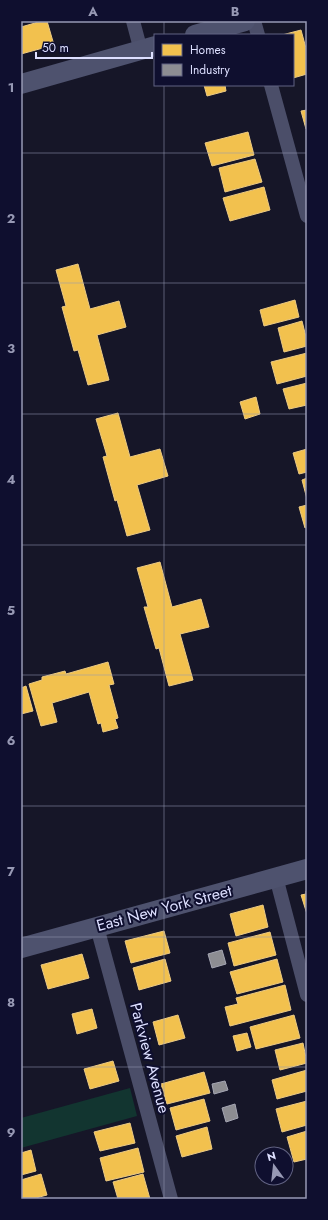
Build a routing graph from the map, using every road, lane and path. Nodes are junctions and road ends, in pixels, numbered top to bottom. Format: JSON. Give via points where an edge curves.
{"nodes":[{"id":1,"x":133,"y":21,"type":"edge"},
{"id":2,"x":245,"y":21,"type":"edge"},
{"id":3,"x":254,"y":21,"type":"edge"},
{"id":4,"x":199,"y":34,"type":"edge"},
{"id":5,"x":258,"y":34,"type":"edge"},
{"id":6,"x":148,"y":48,"type":"edge"},
{"id":7,"x":21,"y":84,"type":"edge"},
{"id":8,"x":272,"y":86,"type":"edge"},
{"id":9,"x":307,"y":216,"type":"edge"},
{"id":10,"x":307,"y":869,"type":"edge"},
{"id":11,"x":276,"y":877,"type":"junction"},
{"id":12,"x":97,"y":927,"type":"junction"},
{"id":13,"x":21,"y":948,"type":"edge"},
{"id":14,"x":307,"y":994,"type":"edge"},
{"id":15,"x":171,"y":1199,"type":"edge"}],
"edges":[{"from":1,"to":6,"type":"street"},
{"from":2,"to":4,"type":"main road"},
{"from":3,"to":5,"type":"street"},
{"from":6,"to":7,"type":"main road"},
{"from":8,"to":9,"type":"street"},
{"from":10,"to":11,"type":"main road","name":"East New York Street"},
{"from":11,"to":12,"type":"main road","name":"East New York Street"},
{"from":11,"to":14,"type":"street"},
{"from":12,"to":13,"type":"main road","name":"East New York Street"},
{"from":12,"to":15,"type":"street","name":"Parkview Avenue"}]}
